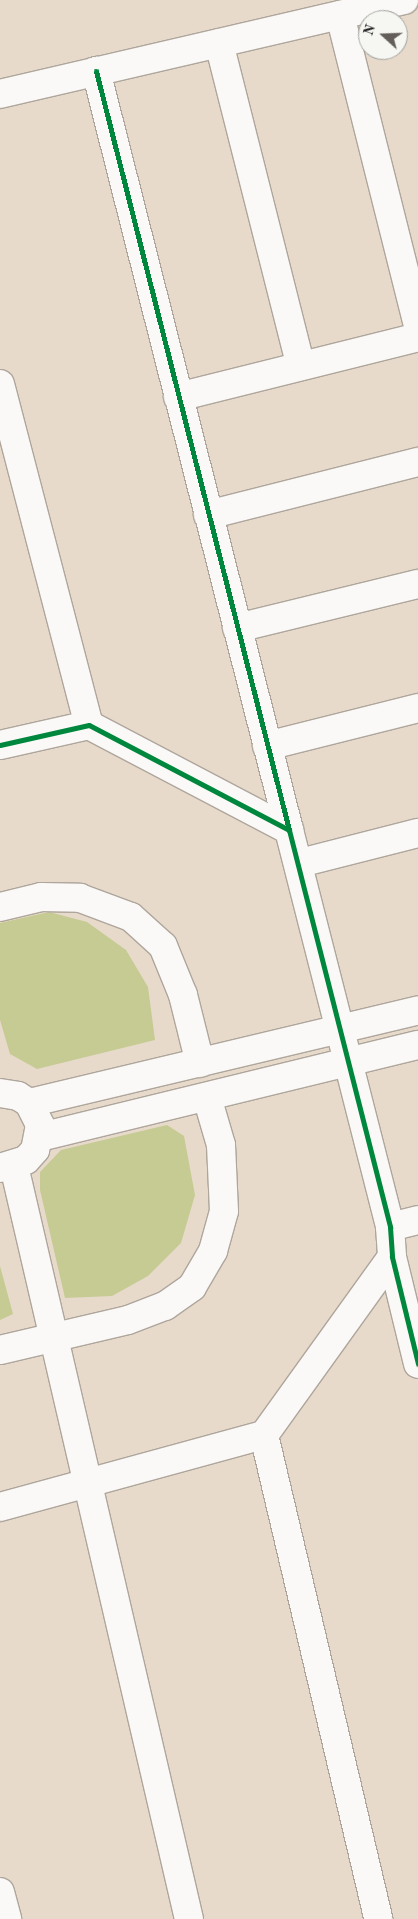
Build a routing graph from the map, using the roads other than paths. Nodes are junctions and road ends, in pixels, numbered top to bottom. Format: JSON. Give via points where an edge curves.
{"nodes":[{"id":1,"x":404,"y":0,"type":"edge"},
{"id":2,"x":340,"y":15,"type":"junction"},
{"id":3,"x":220,"y":43,"type":"junction"},
{"id":4,"x":96,"y":72,"type":"junction"},
{"id":5,"x":0,"y":94,"type":"edge"},
{"id":6,"x":418,"y":325,"type":"edge"},
{"id":7,"x":418,"y":337,"type":"edge"},
{"id":8,"x":302,"y":366,"type":"junction"},
{"id":9,"x":0,"y":384,"type":"edge"},
{"id":10,"x":178,"y":397,"type":"junction"},
{"id":11,"x":418,"y":462,"type":"edge"},
{"id":12,"x":208,"y":515,"type":"junction"},
{"id":13,"x":418,"y":584,"type":"edge"},
{"id":14,"x":236,"y":628,"type":"junction"},
{"id":15,"x":418,"y":708,"type":"edge"},
{"id":16,"x":89,"y":725,"type":"junction"},
{"id":17,"x":0,"y":745,"type":"edge"},
{"id":18,"x":267,"y":746,"type":"junction"},
{"id":19,"x":289,"y":830,"type":"junction"},
{"id":20,"x":418,"y":833,"type":"edge"},
{"id":21,"x":300,"y":863,"type":"junction"},
{"id":22,"x":0,"y":907,"type":"edge"},
{"id":23,"x":418,"y":1010,"type":"edge"},
{"id":24,"x":340,"y":1029,"type":"junction"},
{"id":25,"x":418,"y":1045,"type":"edge"},
{"id":26,"x":348,"y":1062,"type":"junction"},
{"id":27,"x":200,"y":1063,"type":"junction"},
{"id":28,"x":0,"y":1093,"type":"edge"},
{"id":29,"x":207,"y":1097,"type":"junction"},
{"id":30,"x":29,"y":1103,"type":"junction"},
{"id":31,"x":40,"y":1137,"type":"junction"},
{"id":32,"x":7,"y":1167,"type":"edge"},
{"id":33,"x":418,"y":1220,"type":"edge"},
{"id":34,"x":390,"y":1226,"type":"junction"},
{"id":35,"x":392,"y":1257,"type":"junction"},
{"id":36,"x":53,"y":1338,"type":"junction"},
{"id":37,"x":0,"y":1350,"type":"edge"},
{"id":38,"x":417,"y":1353,"type":"edge"},
{"id":39,"x":264,"y":1435,"type":"junction"},
{"id":40,"x":88,"y":1484,"type":"junction"},
{"id":41,"x":0,"y":1507,"type":"edge"},
{"id":42,"x":0,"y":1892,"type":"edge"},
{"id":43,"x":7,"y":1919,"type":"edge"},
{"id":44,"x":189,"y":1919,"type":"edge"},
{"id":45,"x":378,"y":1919,"type":"edge"}],
"edges":[{"from":1,"to":2,"type":"street"},
{"from":2,"to":3,"type":"street"},
{"from":2,"to":6,"type":"street"},
{"from":3,"to":4,"type":"street"},
{"from":3,"to":8,"type":"street"},
{"from":4,"to":5,"type":"street"},
{"from":4,"to":10,"type":"street"},
{"from":7,"to":8,"type":"street"},
{"from":8,"to":10,"type":"street"},
{"from":9,"to":16,"type":"street"},
{"from":10,"to":12,"type":"street"},
{"from":11,"to":12,"type":"street"},
{"from":12,"to":14,"type":"street"},
{"from":13,"to":14,"type":"street"},
{"from":14,"to":18,"type":"street"},
{"from":15,"to":18,"type":"street"},
{"from":16,"to":17,"type":"street"},
{"from":16,"to":19,"type":"street"},
{"from":18,"to":19,"type":"street"},
{"from":19,"to":21,"type":"street"},
{"from":20,"to":21,"type":"street"},
{"from":21,"to":24,"type":"street"},
{"from":22,"to":27,"type":"street","via":[[41,897],[80,898],[132,917],[163,946],[183,995]]},
{"from":23,"to":24,"type":"street"},
{"from":24,"to":26,"type":"street"},
{"from":24,"to":27,"type":"street"},
{"from":25,"to":26,"type":"street"},
{"from":26,"to":29,"type":"street"},
{"from":26,"to":34,"type":"street"},
{"from":27,"to":30,"type":"street"},
{"from":28,"to":30,"type":"street","via":[[18,1096]]},
{"from":29,"to":31,"type":"street"},
{"from":29,"to":36,"type":"street","via":[[220,1145],[224,1211],[213,1251],[192,1286],[165,1306],[128,1320]]},
{"from":30,"to":31,"type":"street","via":[[40,1125]]},
{"from":31,"to":32,"type":"street","via":[[30,1155]]},
{"from":32,"to":36,"type":"street"},
{"from":33,"to":34,"type":"street"},
{"from":34,"to":35,"type":"street"},
{"from":35,"to":38,"type":"street"},
{"from":35,"to":39,"type":"street"},
{"from":36,"to":37,"type":"street"},
{"from":36,"to":40,"type":"street"},
{"from":39,"to":40,"type":"street"},
{"from":39,"to":45,"type":"street"},
{"from":40,"to":41,"type":"street"},
{"from":40,"to":44,"type":"street"},
{"from":42,"to":43,"type":"street"}]}
